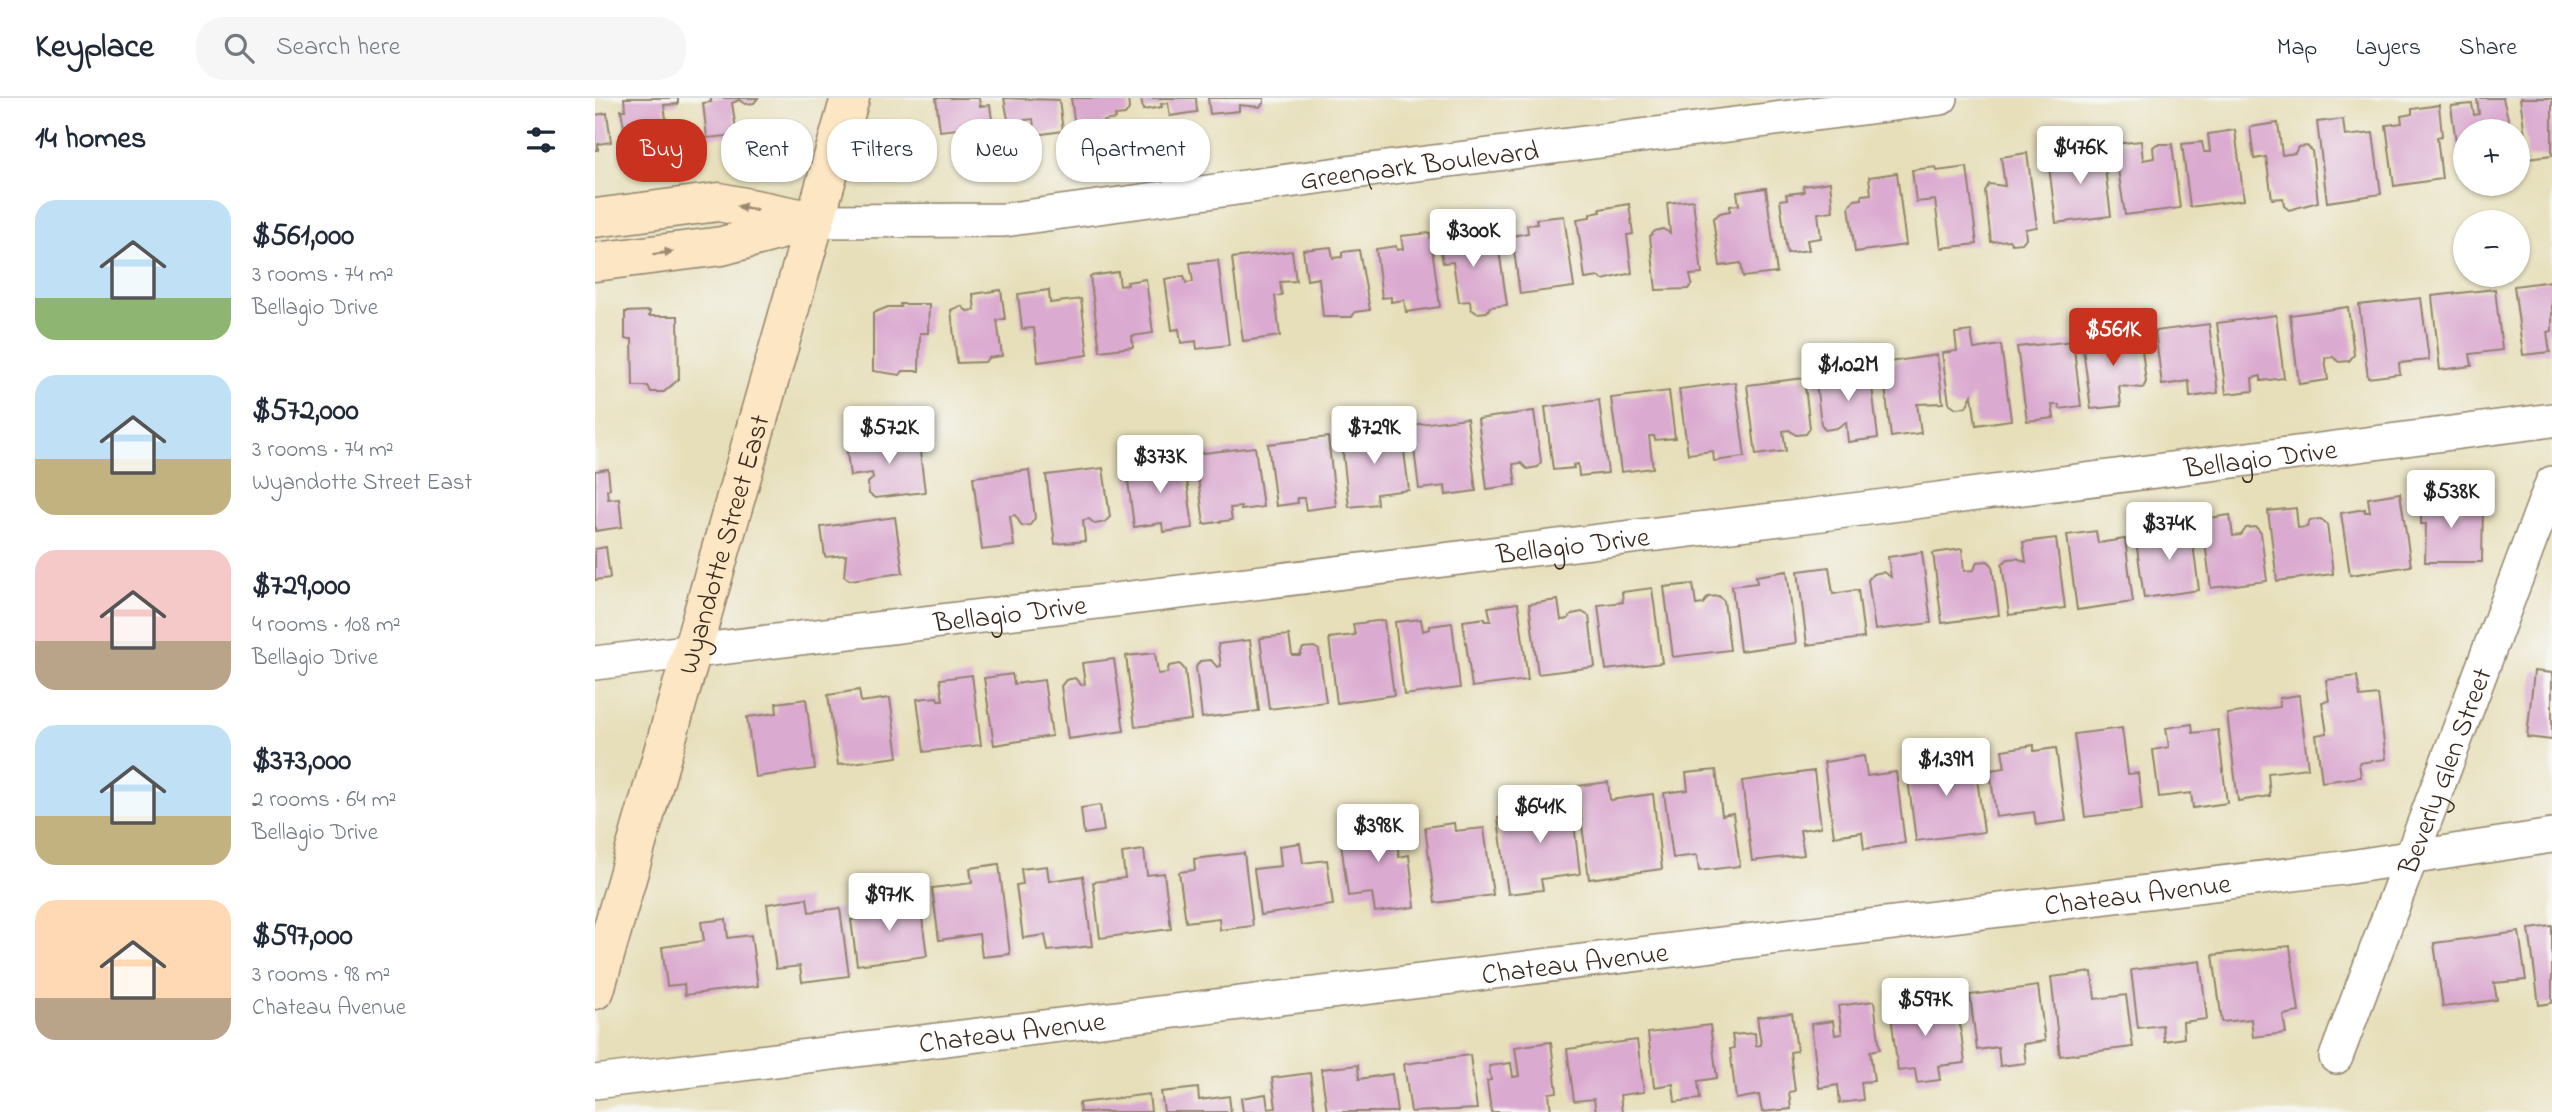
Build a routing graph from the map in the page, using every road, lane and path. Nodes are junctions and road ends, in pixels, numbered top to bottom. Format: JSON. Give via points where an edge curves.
{"nodes":[{"id":1,"x":850,"y":98,"type":"edge"},
{"id":2,"x":1941,"y":98,"type":"edge"},
{"id":3,"x":595,"y":218,"type":"edge"},
{"id":4,"x":814,"y":221,"type":"junction"},
{"id":5,"x":595,"y":262,"type":"edge"},
{"id":6,"x":2552,"y":420,"type":"edge"},
{"id":7,"x":2552,"y":483,"type":"edge"},
{"id":8,"x":690,"y":651,"type":"junction"},
{"id":9,"x":595,"y":663,"type":"edge"},
{"id":10,"x":2552,"y":836,"type":"edge"},
{"id":11,"x":2413,"y":857,"type":"junction"},
{"id":12,"x":595,"y":990,"type":"edge"},
{"id":13,"x":2336,"y":1057,"type":"dead end"},
{"id":14,"x":595,"y":1083,"type":"edge"}],
"edges":[{"from":1,"to":4,"type":"street","name":"Wyandotte Street East"},
{"from":2,"to":4,"type":"street","name":"Greenpark Boulevard","via":[[1004,220]]},
{"from":4,"to":3,"type":"street","name":"Greenpark Boulevard","one_way":true,"via":[[719,202]]},
{"from":5,"to":4,"type":"street","name":"Greenpark Boulevard","one_way":true,"via":[[722,246]]},
{"from":4,"to":8,"type":"street","name":"Wyandotte Street East"},
{"from":6,"to":8,"type":"street","name":"Bellagio Drive","via":[[1809,516]]},
{"from":7,"to":11,"type":"street","name":"Beverly Glen Street"},
{"from":8,"to":9,"type":"street","name":"Bellagio Drive"},
{"from":8,"to":12,"type":"street","name":"Wyandotte Street East"},
{"from":10,"to":11,"type":"street","name":"Chateau Avenue"},
{"from":11,"to":13,"type":"street","name":"Beverly Glen Street"},
{"from":11,"to":14,"type":"street","name":"Chateau Avenue"}]}
